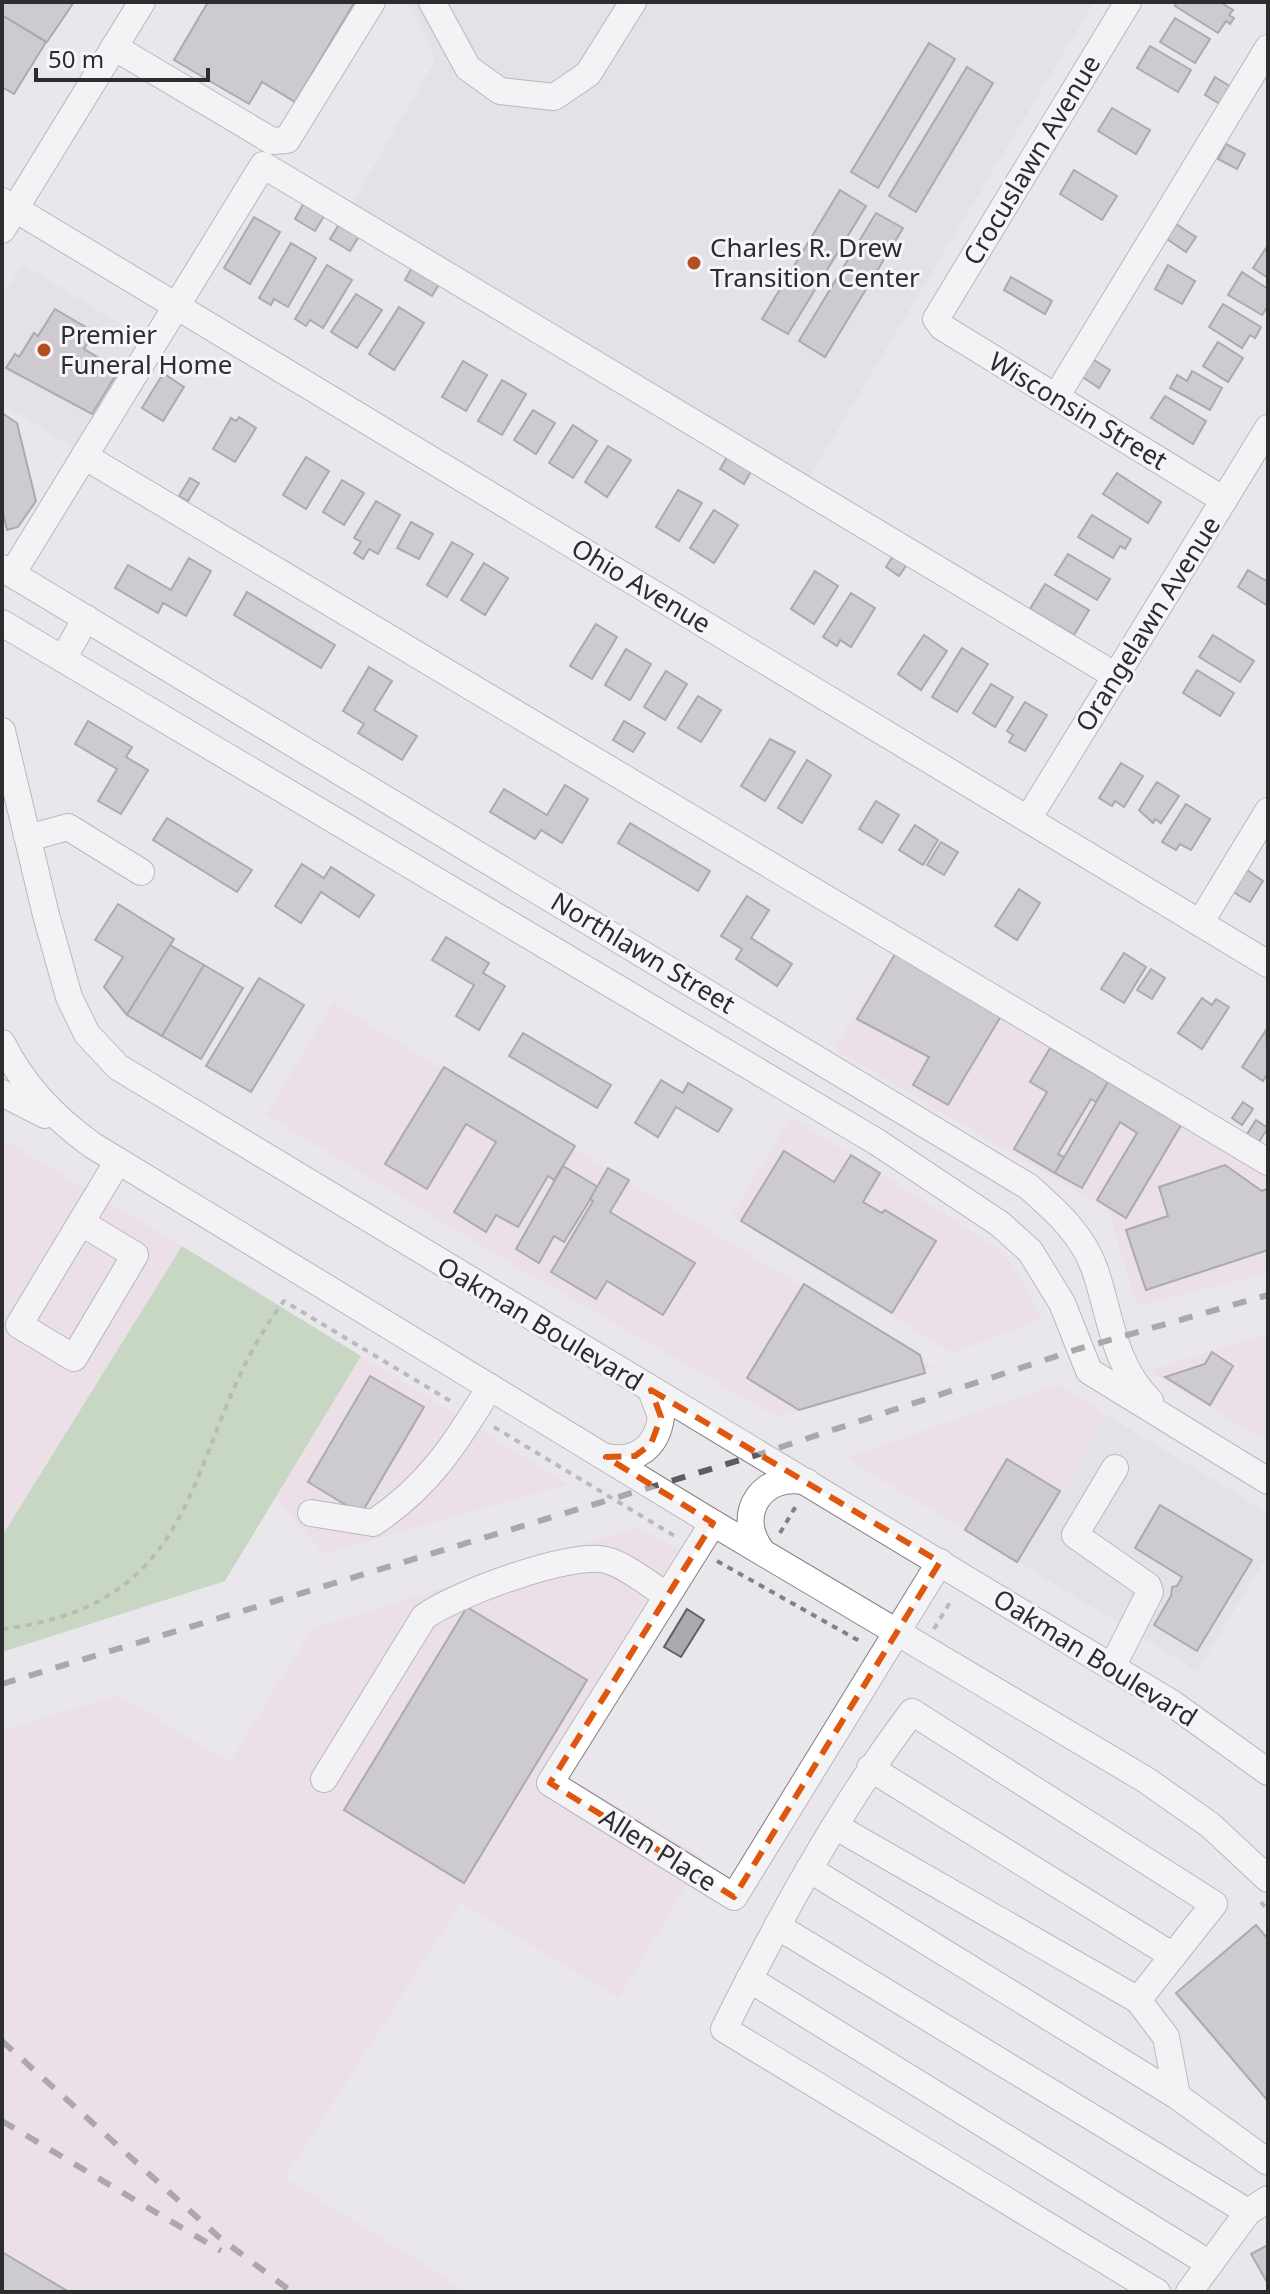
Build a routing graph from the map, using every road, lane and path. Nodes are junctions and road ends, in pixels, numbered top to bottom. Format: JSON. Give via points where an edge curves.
{"nodes":[{"id":1,"x":142,"y":2,"type":"edge"},
{"id":2,"x":372,"y":2,"type":"edge"},
{"id":3,"x":432,"y":2,"type":"edge"},
{"id":4,"x":633,"y":2,"type":"edge"},
{"id":5,"x":1128,"y":2,"type":"edge"},
{"id":6,"x":114,"y":47,"type":"junction"},
{"id":7,"x":1268,"y":48,"type":"edge"},
{"id":8,"x":6,"y":213,"type":"edge"},
{"id":9,"x":176,"y":306,"type":"junction"},
{"id":10,"x":936,"y":319,"type":"joint"},
{"id":11,"x":1056,"y":397,"type":"junction"},
{"id":12,"x":1268,"y":428,"type":"edge"},
{"id":13,"x":84,"y":456,"type":"junction"},
{"id":14,"x":1224,"y":500,"type":"junction"},
{"id":15,"x":7,"y":571,"type":"edge"},
{"id":16,"x":86,"y":618,"type":"junction"},
{"id":17,"x":2,"y":623,"type":"edge"},
{"id":18,"x":63,"y":659,"type":"junction"},
{"id":19,"x":1116,"y":676,"type":"junction"},
{"id":20,"x":3,"y":736,"type":"edge"},
{"id":21,"x":1268,"y":811,"type":"edge"},
{"id":22,"x":1028,"y":819,"type":"junction"},
{"id":23,"x":440,"y":831,"type":"junction"},
{"id":24,"x":28,"y":838,"type":"junction"},
{"id":25,"x":417,"y":870,"type":"junction"},
{"id":26,"x":141,"y":872,"type":"dead end"},
{"id":27,"x":1200,"y":923,"type":"junction"},
{"id":28,"x":1268,"y":964,"type":"edge"},
{"id":29,"x":2,"y":1043,"type":"edge"},
{"id":30,"x":2,"y":1093,"type":"edge"},
{"id":31,"x":898,"y":1106,"type":"junction"},
{"id":32,"x":64,"y":1125,"type":"junction"},
{"id":33,"x":877,"y":1142,"type":"junction"},
{"id":34,"x":118,"y":1161,"type":"junction"},
{"id":35,"x":1268,"y":1162,"type":"edge"},
{"id":36,"x":992,"y":1165,"type":"junction"},
{"id":37,"x":969,"y":1203,"type":"junction"},
{"id":38,"x":82,"y":1223,"type":"junction"},
{"id":39,"x":1100,"y":1288,"type":"junction"},
{"id":40,"x":284,"y":1301,"type":"dead end"},
{"id":41,"x":1062,"y":1303,"type":"junction"},
{"id":42,"x":490,"y":1387,"type":"junction"},
{"id":43,"x":651,"y":1390,"type":"junction"},
{"id":44,"x":1182,"y":1430,"type":"junction"},
{"id":45,"x":606,"y":1457,"type":"junction"},
{"id":46,"x":1115,"y":1468,"type":"dead end"},
{"id":47,"x":1268,"y":1481,"type":"edge"},
{"id":48,"x":804,"y":1490,"type":"junction"},
{"id":49,"x":311,"y":1513,"type":"dead end"},
{"id":50,"x":713,"y":1523,"type":"junction"},
{"id":51,"x":768,"y":1545,"type":"junction"},
{"id":52,"x":696,"y":1549,"type":"junction"},
{"id":53,"x":940,"y":1562,"type":"junction"},
{"id":54,"x":956,"y":1594,"type":"dead end"},
{"id":55,"x":666,"y":1595,"type":"junction"},
{"id":56,"x":2,"y":1629,"type":"edge"},
{"id":57,"x":898,"y":1631,"type":"junction"},
{"id":58,"x":932,"y":1631,"type":"dead end"},
{"id":59,"x":883,"y":1655,"type":"junction"},
{"id":60,"x":1112,"y":1667,"type":"junction"},
{"id":61,"x":870,"y":1768,"type":"junction"},
{"id":62,"x":1268,"y":1772,"type":"edge"},
{"id":63,"x":324,"y":1779,"type":"dead end"},
{"id":64,"x":835,"y":1826,"type":"junction"},
{"id":65,"x":809,"y":1869,"type":"junction"},
{"id":66,"x":1263,"y":1889,"type":"edge"},
{"id":67,"x":1268,"y":1911,"type":"edge"},
{"id":68,"x":777,"y":1926,"type":"junction"},
{"id":69,"x":1173,"y":1956,"type":"junction"},
{"id":70,"x":749,"y":1979,"type":"junction"},
{"id":71,"x":1138,"y":2000,"type":"junction"},
{"id":72,"x":1177,"y":2096,"type":"junction"},
{"id":73,"x":1268,"y":2162,"type":"edge"},
{"id":74,"x":1258,"y":2206,"type":"edge"},
{"id":75,"x":1210,"y":2264,"type":"junction"},
{"id":76,"x":1157,"y":2292,"type":"edge"},
{"id":77,"x":1189,"y":2292,"type":"edge"}],
"edges":[{"from":1,"to":6,"type":"street"},
{"from":2,"to":6,"type":"street","via":[[287,140],[272,141]]},
{"from":3,"to":4,"type":"street","via":[[468,68],[500,91],[554,97],[588,74]]},
{"from":5,"to":10,"type":"street","name":"Crocuslawn Avenue"},
{"from":6,"to":8,"type":"street"},
{"from":7,"to":11,"type":"street"},
{"from":8,"to":9,"type":"street","name":"Ohio Avenue"},
{"from":9,"to":13,"type":"street"},
{"from":9,"to":19,"type":"street","via":[[263,165]]},
{"from":9,"to":22,"type":"street","name":"Ohio Avenue"},
{"from":10,"to":11,"type":"street","name":"Wisconsin Street"},
{"from":11,"to":14,"type":"street","name":"Wisconsin Street"},
{"from":12,"to":14,"type":"street","name":"Orangelawn Avenue"},
{"from":13,"to":15,"type":"street"},
{"from":13,"to":35,"type":"street"},
{"from":14,"to":19,"type":"street","name":"Orangelawn Avenue"},
{"from":15,"to":16,"type":"street","name":"Northlawn Street"},
{"from":16,"to":18,"type":"street"},
{"from":16,"to":23,"type":"street","name":"Northlawn Street"},
{"from":17,"to":18,"type":"street","name":"Northlawn Street"},
{"from":18,"to":25,"type":"street","name":"Northlawn Street"},
{"from":19,"to":22,"type":"street","name":"Orangelawn Avenue"},
{"from":20,"to":24,"type":"street","name":"Oakman Boulevard"},
{"from":21,"to":27,"type":"street"},
{"from":22,"to":27,"type":"street","name":"Ohio Avenue"},
{"from":23,"to":25,"type":"street"},
{"from":23,"to":31,"type":"street","name":"Northlawn Street"},
{"from":24,"to":26,"type":"street","via":[[68,827]]},
{"from":24,"to":43,"type":"street","name":"Oakman Boulevard","via":[[69,997],[87,1034],[118,1067]]},
{"from":25,"to":33,"type":"street","name":"Northlawn Street"},
{"from":27,"to":28,"type":"street","name":"Ohio Avenue"},
{"from":29,"to":32,"type":"street","via":[[26,1084]]},
{"from":30,"to":32,"type":"street"},
{"from":31,"to":33,"type":"street"},
{"from":31,"to":36,"type":"street","name":"Northlawn Street"},
{"from":32,"to":34,"type":"street"},
{"from":33,"to":37,"type":"street","name":"Northlawn Street"},
{"from":34,"to":38,"type":"street"},
{"from":34,"to":42,"type":"street"},
{"from":36,"to":37,"type":"street"},
{"from":36,"to":39,"type":"street","name":"Northlawn Street","via":[[1060,1214],[1094,1267]]},
{"from":37,"to":41,"type":"street","name":"Northlawn Street","via":[[1030,1251]]},
{"from":38,"to":38,"type":"street","via":[[19,1325],[74,1358],[135,1255]]},
{"from":39,"to":41,"type":"street"},
{"from":39,"to":44,"type":"street","name":"Northlawn Street","via":[[1123,1366],[1141,1393]]},
{"from":40,"to":56,"type":"path","via":[[261,1332],[174,1531],[149,1565],[113,1594],[64,1617]]},
{"from":41,"to":44,"type":"street","name":"Northlawn Street","via":[[1089,1371]]},
{"from":42,"to":45,"type":"street"},
{"from":42,"to":49,"type":"street","via":[[452,1448],[398,1506],[373,1523]]},
{"from":43,"to":45,"type":"street","via":[[661,1417],[651,1444],[635,1456]]},
{"from":43,"to":48,"type":"street","name":"Oakman Boulevard"},
{"from":44,"to":47,"type":"street","name":"Northlawn Street"},
{"from":45,"to":50,"type":"street"},
{"from":46,"to":60,"type":"street","via":[[1075,1535],[1150,1592]]},
{"from":48,"to":51,"type":"path"},
{"from":48,"to":51,"type":"street","via":[[784,1480],[755,1499],[749,1520]]},
{"from":48,"to":53,"type":"street","name":"Oakman Boulevard"},
{"from":50,"to":51,"type":"street"},
{"from":50,"to":52,"type":"street","name":"Allen Place"},
{"from":51,"to":57,"type":"street"},
{"from":52,"to":55,"type":"street","name":"Allen Place"},
{"from":52,"to":59,"type":"path"},
{"from":53,"to":57,"type":"street","name":"Allen Place"},
{"from":53,"to":60,"type":"street","name":"Oakman Boulevard"},
{"from":54,"to":58,"type":"path"},
{"from":55,"to":59,"type":"street","name":"Allen Place","via":[[550,1783],[734,1897]]},
{"from":55,"to":63,"type":"street","via":[[611,1561],[585,1558],[463,1594],[437,1607],[424,1617]]},
{"from":57,"to":59,"type":"street","name":"Allen Place"},
{"from":57,"to":66,"type":"street","via":[[1168,1794],[1210,1825]]},
{"from":60,"to":62,"type":"street","name":"Oakman Boulevard"},
{"from":61,"to":64,"type":"street"},
{"from":61,"to":69,"type":"street"},
{"from":61,"to":69,"type":"street","via":[[912,1712],[1214,1904]]},
{"from":64,"to":65,"type":"street"},
{"from":64,"to":71,"type":"street"},
{"from":65,"to":68,"type":"street"},
{"from":65,"to":72,"type":"street"},
{"from":66,"to":67,"type":"path"},
{"from":68,"to":70,"type":"street"},
{"from":68,"to":74,"type":"street"},
{"from":69,"to":71,"type":"street"},
{"from":70,"to":75,"type":"street"},
{"from":70,"to":76,"type":"street","via":[[724,2029]]},
{"from":71,"to":72,"type":"street","via":[[1166,2037]]},
{"from":72,"to":73,"type":"street"},
{"from":74,"to":75,"type":"street"},
{"from":75,"to":77,"type":"street"}]}
